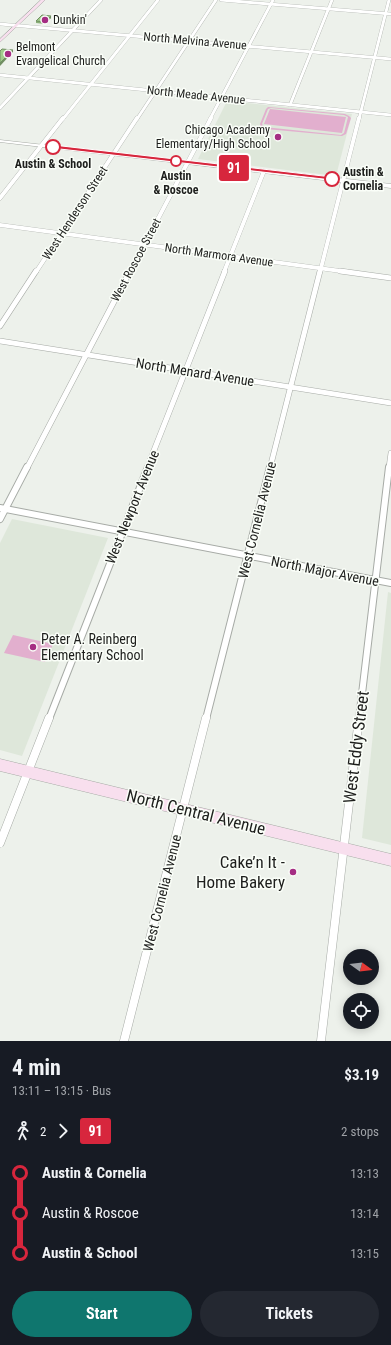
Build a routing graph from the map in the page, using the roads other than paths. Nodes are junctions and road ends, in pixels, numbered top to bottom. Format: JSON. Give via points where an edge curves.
{"nodes":[{"id":1,"x":43,"y":0,"type":"edge"},
{"id":2,"x":101,"y":0,"type":"edge"},
{"id":3,"x":158,"y":0,"type":"edge"},
{"id":4,"x":216,"y":0,"type":"edge"},
{"id":5,"x":221,"y":0,"type":"edge"},
{"id":6,"x":273,"y":0,"type":"edge"},
{"id":7,"x":332,"y":0,"type":"edge"},
{"id":8,"x":389,"y":0,"type":"edge"},
{"id":9,"x":271,"y":4,"type":"junction"},
{"id":10,"x":328,"y":9,"type":"junction"},
{"id":11,"x":386,"y":14,"type":"junction"},
{"id":12,"x":391,"y":14,"type":"edge"},
{"id":13,"x":0,"y":24,"type":"edge"},
{"id":14,"x":16,"y":25,"type":"junction"},
{"id":15,"x":73,"y":30,"type":"junction"},
{"id":16,"x":130,"y":36,"type":"junction"},
{"id":17,"x":0,"y":41,"type":"edge"},
{"id":18,"x":189,"y":41,"type":"junction"},
{"id":19,"x":249,"y":46,"type":"junction"},
{"id":20,"x":311,"y":52,"type":"junction"},
{"id":21,"x":374,"y":58,"type":"junction"},
{"id":22,"x":391,"y":59,"type":"edge"},
{"id":23,"x":0,"y":75,"type":"edge"},
{"id":24,"x":28,"y":78,"type":"junction"},
{"id":25,"x":91,"y":85,"type":"junction"},
{"id":26,"x":155,"y":91,"type":"junction"},
{"id":27,"x":222,"y":98,"type":"junction"},
{"id":28,"x":290,"y":105,"type":"junction"},
{"id":29,"x":0,"y":108,"type":"edge"},
{"id":30,"x":361,"y":112,"type":"junction"},
{"id":31,"x":391,"y":115,"type":"edge"},
{"id":32,"x":0,"y":140,"type":"edge"},
{"id":33,"x":42,"y":145,"type":"junction"},
{"id":34,"x":114,"y":154,"type":"junction"},
{"id":35,"x":188,"y":162,"type":"junction"},
{"id":36,"x":264,"y":171,"type":"junction"},
{"id":37,"x":343,"y":180,"type":"junction"},
{"id":38,"x":391,"y":186,"type":"edge"},
{"id":39,"x":0,"y":198,"type":"edge"},
{"id":40,"x":0,"y":225,"type":"edge"},
{"id":41,"x":61,"y":233,"type":"junction"},
{"id":42,"x":144,"y":244,"type":"junction"},
{"id":43,"x":231,"y":256,"type":"junction"},
{"id":44,"x":320,"y":268,"type":"junction"},
{"id":45,"x":391,"y":278,"type":"edge"},
{"id":46,"x":0,"y":326,"type":"edge"},
{"id":47,"x":0,"y":341,"type":"edge"},
{"id":48,"x":86,"y":355,"type":"junction"},
{"id":49,"x":186,"y":371,"type":"junction"},
{"id":50,"x":290,"y":387,"type":"junction"},
{"id":51,"x":391,"y":403,"type":"edge"},
{"id":52,"x":391,"y":453,"type":"edge"},
{"id":53,"x":3,"y":508,"type":"edge"},
{"id":54,"x":0,"y":520,"type":"edge"},
{"id":55,"x":122,"y":531,"type":"junction"},
{"id":56,"x":248,"y":556,"type":"junction"},
{"id":57,"x":375,"y":580,"type":"junction"},
{"id":58,"x":391,"y":583,"type":"edge"},
{"id":59,"x":0,"y":765,"type":"edge"},
{"id":60,"x":28,"y":772,"type":"junction"},
{"id":61,"x":183,"y":809,"type":"junction"},
{"id":62,"x":0,"y":843,"type":"edge"},
{"id":63,"x":344,"y":849,"type":"junction"},
{"id":64,"x":391,"y":860,"type":"edge"},
{"id":65,"x":124,"y":1041,"type":"edge"},
{"id":66,"x":321,"y":1041,"type":"edge"}],
"edges":[{"from":1,"to":14,"type":"main road"},
{"from":2,"to":15,"type":"street"},
{"from":3,"to":16,"type":"street"},
{"from":4,"to":18,"type":"street","name":"West Henderson Street"},
{"from":5,"to":9,"type":"street"},
{"from":6,"to":9,"type":"street","name":"West Roscoe Street"},
{"from":7,"to":10,"type":"street"},
{"from":8,"to":11,"type":"street","name":"West Cornelia Avenue"},
{"from":9,"to":10,"type":"street"},
{"from":9,"to":19,"type":"street","name":"West Roscoe Street"},
{"from":10,"to":11,"type":"street"},
{"from":10,"to":20,"type":"street"},
{"from":11,"to":12,"type":"street"},
{"from":11,"to":21,"type":"street","name":"West Cornelia Avenue"},
{"from":13,"to":14,"type":"street","name":"North Melvina Avenue"},
{"from":14,"to":15,"type":"street","name":"North Melvina Avenue"},
{"from":14,"to":17,"type":"main road"},
{"from":15,"to":16,"type":"street","name":"North Melvina Avenue"},
{"from":15,"to":24,"type":"street"},
{"from":16,"to":18,"type":"street","name":"North Melvina Avenue"},
{"from":16,"to":25,"type":"street"},
{"from":18,"to":19,"type":"street","name":"North Melvina Avenue"},
{"from":18,"to":26,"type":"street","name":"West Henderson Street"},
{"from":19,"to":20,"type":"street","name":"North Melvina Avenue"},
{"from":19,"to":27,"type":"street","name":"West Roscoe Street"},
{"from":20,"to":21,"type":"street","name":"North Melvina Avenue"},
{"from":20,"to":28,"type":"street"},
{"from":21,"to":22,"type":"street","name":"North Melvina Avenue"},
{"from":21,"to":30,"type":"street","name":"West Cornelia Avenue"},
{"from":23,"to":24,"type":"street","name":"North Meade Avenue"},
{"from":24,"to":25,"type":"street","name":"North Meade Avenue"},
{"from":24,"to":29,"type":"street"},
{"from":25,"to":26,"type":"street","name":"North Meade Avenue"},
{"from":25,"to":33,"type":"street"},
{"from":26,"to":27,"type":"street","name":"North Meade Avenue"},
{"from":26,"to":34,"type":"street","name":"West Henderson Street"},
{"from":27,"to":28,"type":"street","name":"North Meade Avenue"},
{"from":27,"to":35,"type":"street","name":"West Roscoe Street"},
{"from":28,"to":30,"type":"street","name":"North Meade Avenue"},
{"from":30,"to":31,"type":"street","name":"North Meade Avenue"},
{"from":30,"to":37,"type":"street","name":"West Cornelia Avenue"},
{"from":32,"to":33,"type":"street"},
{"from":33,"to":34,"type":"street"},
{"from":33,"to":39,"type":"street"},
{"from":34,"to":35,"type":"street"},
{"from":34,"to":41,"type":"street","name":"West Henderson Street"},
{"from":35,"to":36,"type":"street"},
{"from":35,"to":42,"type":"street","name":"West Roscoe Street"},
{"from":36,"to":37,"type":"street"},
{"from":36,"to":43,"type":"street","name":"West Newport Avenue"},
{"from":37,"to":38,"type":"street"},
{"from":37,"to":44,"type":"street","name":"West Cornelia Avenue"},
{"from":40,"to":41,"type":"street","name":"North Marmora Avenue"},
{"from":41,"to":42,"type":"street","name":"North Marmora Avenue"},
{"from":41,"to":46,"type":"street","name":"West Henderson Street"},
{"from":42,"to":43,"type":"street","name":"North Marmora Avenue"},
{"from":42,"to":48,"type":"street","name":"West Roscoe Street"},
{"from":43,"to":44,"type":"street","name":"North Marmora Avenue"},
{"from":43,"to":49,"type":"street","name":"West Newport Avenue"},
{"from":44,"to":45,"type":"street","name":"North Marmora Avenue"},
{"from":44,"to":50,"type":"street","name":"West Cornelia Avenue"},
{"from":47,"to":48,"type":"street","name":"North Menard Avenue"},
{"from":48,"to":49,"type":"street","name":"North Menard Avenue"},
{"from":48,"to":53,"type":"street","name":"West Roscoe Street"},
{"from":49,"to":50,"type":"street","name":"North Menard Avenue"},
{"from":49,"to":55,"type":"street","name":"West Newport Avenue"},
{"from":50,"to":51,"type":"street","name":"North Menard Avenue"},
{"from":50,"to":56,"type":"street","name":"West Cornelia Avenue"},
{"from":52,"to":57,"type":"street","name":"West Eddy Street"},
{"from":53,"to":54,"type":"street","name":"West Roscoe Street"},
{"from":53,"to":55,"type":"street","name":"North Major Avenue"},
{"from":55,"to":56,"type":"street","name":"North Major Avenue"},
{"from":55,"to":60,"type":"street","name":"West Newport Avenue"},
{"from":56,"to":57,"type":"street","name":"North Major Avenue"},
{"from":56,"to":61,"type":"street","name":"West Cornelia Avenue"},
{"from":57,"to":58,"type":"street","name":"North Major Avenue"},
{"from":57,"to":63,"type":"street","name":"West Eddy Street"},
{"from":59,"to":60,"type":"main road","name":"North Central Avenue"},
{"from":60,"to":61,"type":"main road","name":"North Central Avenue"},
{"from":60,"to":62,"type":"street","name":"West Newport Avenue"},
{"from":61,"to":63,"type":"main road","name":"North Central Avenue"},
{"from":61,"to":65,"type":"street","name":"West Cornelia Avenue"},
{"from":63,"to":64,"type":"main road","name":"North Central Avenue"},
{"from":63,"to":66,"type":"street","name":"West Eddy Street"}]}
